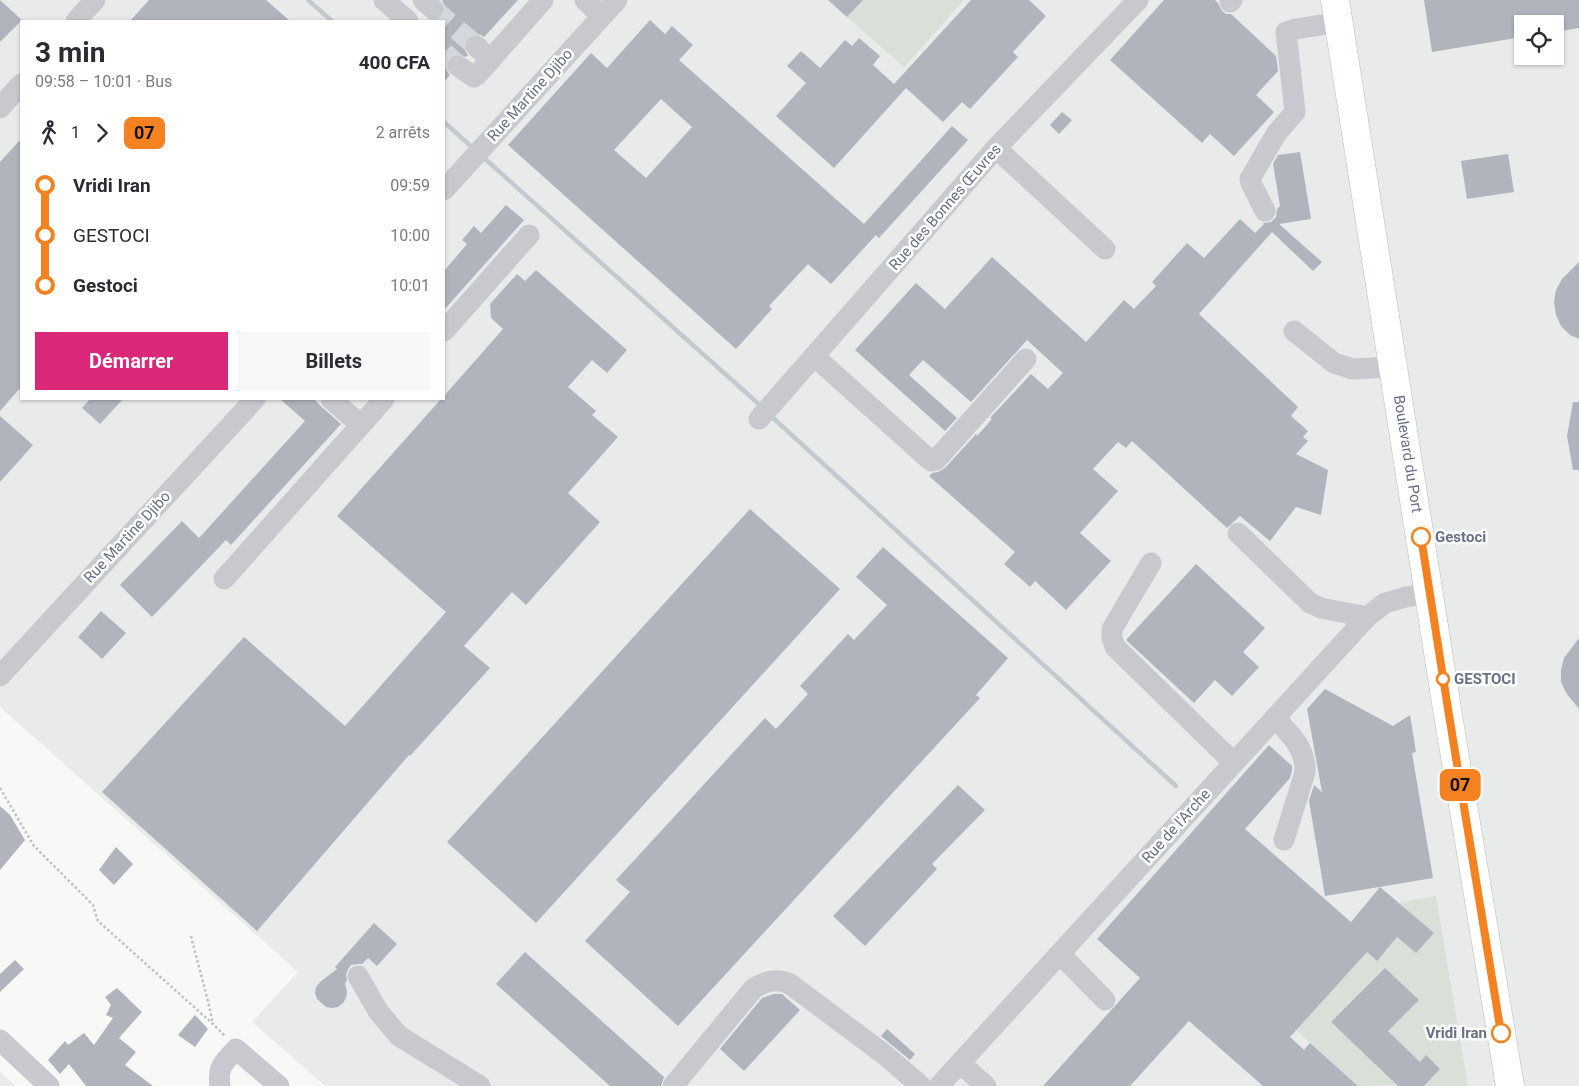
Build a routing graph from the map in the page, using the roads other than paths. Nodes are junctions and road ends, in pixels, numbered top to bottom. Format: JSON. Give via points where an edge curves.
{"nodes":[{"id":1,"x":95,"y":0,"type":"edge"},
{"id":2,"x":384,"y":0,"type":"edge"},
{"id":3,"x":585,"y":0,"type":"edge"},
{"id":4,"x":617,"y":0,"type":"edge"},
{"id":5,"x":1138,"y":0,"type":"edge"},
{"id":6,"x":540,"y":1,"type":"edge"},
{"id":7,"x":1337,"y":11,"type":"edge"},
{"id":8,"x":602,"y":16,"type":"junction"},
{"id":9,"x":77,"y":20,"type":"edge"},
{"id":10,"x":407,"y":20,"type":"edge"},
{"id":11,"x":466,"y":71,"type":"dead end"},
{"id":12,"x":20,"y":85,"type":"edge"},
{"id":13,"x":0,"y":108,"type":"edge"},
{"id":14,"x":996,"y":148,"type":"junction"},
{"id":15,"x":445,"y":189,"type":"edge"},
{"id":16,"x":1265,"y":212,"type":"dead end"},
{"id":17,"x":529,"y":235,"type":"dead end"},
{"id":18,"x":1105,"y":249,"type":"dead end"},
{"id":19,"x":445,"y":330,"type":"edge"},
{"id":20,"x":1294,"y":331,"type":"dead end"},
{"id":21,"x":814,"y":356,"type":"junction"},
{"id":22,"x":1026,"y":359,"type":"dead end"},
{"id":23,"x":1394,"y":367,"type":"junction"},
{"id":24,"x":254,"y":400,"type":"edge"},
{"id":25,"x":332,"y":400,"type":"edge"},
{"id":26,"x":383,"y":400,"type":"edge"},
{"id":27,"x":759,"y":419,"type":"dead end"},
{"id":28,"x":361,"y":425,"type":"junction"},
{"id":29,"x":1238,"y":533,"type":"dead end"},
{"id":30,"x":1151,"y":563,"type":"dead end"},
{"id":31,"x":224,"y":579,"type":"dead end"},
{"id":32,"x":1430,"y":593,"type":"junction"},
{"id":33,"x":1367,"y":617,"type":"junction"},
{"id":34,"x":0,"y":676,"type":"edge"},
{"id":35,"x":1275,"y":718,"type":"junction"},
{"id":36,"x":1234,"y":763,"type":"junction"},
{"id":37,"x":1284,"y":840,"type":"dead end"},
{"id":38,"x":1060,"y":954,"type":"junction"},
{"id":39,"x":358,"y":976,"type":"dead end"},
{"id":40,"x":1105,"y":1000,"type":"dead end"},
{"id":41,"x":0,"y":1040,"type":"edge"},
{"id":42,"x":960,"y":1063,"type":"junction"},
{"id":43,"x":49,"y":1086,"type":"edge"},
{"id":44,"x":220,"y":1086,"type":"edge"},
{"id":45,"x":279,"y":1086,"type":"edge"},
{"id":46,"x":480,"y":1086,"type":"edge"},
{"id":47,"x":673,"y":1086,"type":"edge"},
{"id":48,"x":921,"y":1086,"type":"edge"},
{"id":49,"x":939,"y":1086,"type":"edge"},
{"id":50,"x":986,"y":1086,"type":"edge"},
{"id":51,"x":1510,"y":1086,"type":"edge"}],
"edges":[{"from":1,"to":9,"type":"street"},
{"from":2,"to":10,"type":"street"},
{"from":3,"to":8,"type":"street"},
{"from":4,"to":8,"type":"street","name":"Rue Martine Djibo"},
{"from":5,"to":14,"type":"street","name":"Rue des Bonnes Œuvres"},
{"from":6,"to":11,"type":"street","via":[[483,53],[477,75]]},
{"from":7,"to":16,"type":"street","via":[[1286,32],[1295,112],[1276,134],[1250,179]]},
{"from":7,"to":23,"type":"main road","name":"Boulevard du Port"},
{"from":8,"to":15,"type":"street","name":"Rue Martine Djibo"},
{"from":12,"to":13,"type":"street"},
{"from":14,"to":18,"type":"street"},
{"from":14,"to":21,"type":"street","name":"Rue des Bonnes Œuvres"},
{"from":17,"to":19,"type":"street"},
{"from":20,"to":23,"type":"street","via":[[1334,363],[1353,369]]},
{"from":21,"to":22,"type":"street","via":[[930,461],[936,460]]},
{"from":21,"to":27,"type":"street","name":"Rue des Bonnes Œuvres"},
{"from":23,"to":32,"type":"main road","name":"Boulevard du Port"},
{"from":24,"to":34,"type":"street","name":"Rue Martine Djibo"},
{"from":25,"to":28,"type":"street"},
{"from":26,"to":28,"type":"street"},
{"from":28,"to":31,"type":"street"},
{"from":29,"to":33,"type":"street","via":[[1310,603]]},
{"from":30,"to":36,"type":"street","via":[[1112,629],[1115,647]]},
{"from":32,"to":33,"type":"street","name":"Rue de l'Arche","via":[[1385,603]]},
{"from":32,"to":51,"type":"main road","name":"Boulevard du Port"},
{"from":33,"to":35,"type":"street","name":"Rue de l'Arche"},
{"from":35,"to":36,"type":"street","name":"Rue de l'Arche"},
{"from":35,"to":37,"type":"street","via":[[1299,745],[1305,765]]},
{"from":36,"to":38,"type":"street","name":"Rue de l'Arche"},
{"from":38,"to":40,"type":"street"},
{"from":38,"to":42,"type":"street","name":"Rue de l'Arche"},
{"from":39,"to":46,"type":"street","via":[[378,1011],[399,1036]]},
{"from":41,"to":43,"type":"street"},
{"from":42,"to":49,"type":"street","name":"Rue de l'Arche"},
{"from":42,"to":50,"type":"street"},
{"from":44,"to":45,"type":"street","via":[[220,1068],[236,1049]]},
{"from":47,"to":48,"type":"street","via":[[754,988],[775,980],[790,984]]}]}
